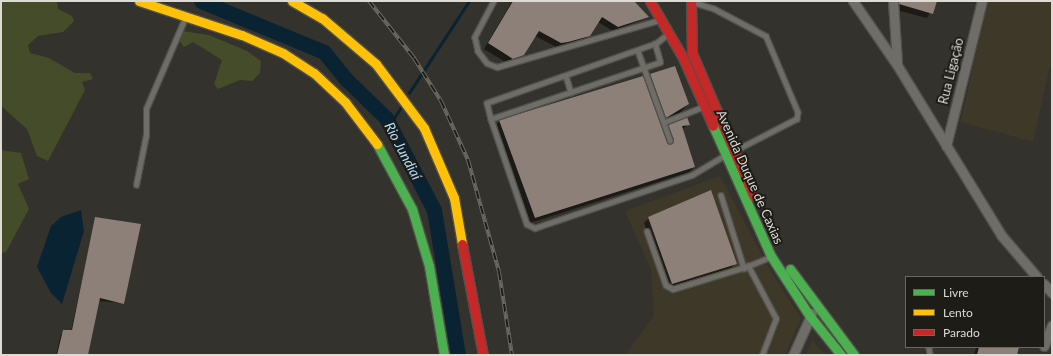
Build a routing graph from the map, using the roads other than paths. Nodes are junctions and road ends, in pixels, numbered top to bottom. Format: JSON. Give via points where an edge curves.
{"nodes":[{"id":1,"x":140,"y":1,"type":"edge"},
{"id":2,"x":292,"y":1,"type":"edge"},
{"id":3,"x":494,"y":1,"type":"edge"},
{"id":4,"x":650,"y":1,"type":"edge"},
{"id":5,"x":691,"y":1,"type":"edge"},
{"id":6,"x":853,"y":1,"type":"edge"},
{"id":7,"x":893,"y":1,"type":"edge"},
{"id":8,"x":982,"y":1,"type":"edge"},
{"id":9,"x":186,"y":16,"type":"junction"},
{"id":10,"x":690,"y":17,"type":"junction"},
{"id":11,"x":671,"y":25,"type":"junction"},
{"id":12,"x":655,"y":44,"type":"junction"},
{"id":13,"x":638,"y":51,"type":"junction"},
{"id":14,"x":897,"y":65,"type":"junction"},
{"id":15,"x":644,"y":68,"type":"junction"},
{"id":16,"x":566,"y":76,"type":"junction"},
{"id":17,"x":571,"y":92,"type":"junction"},
{"id":18,"x":704,"y":107,"type":"junction"},
{"id":19,"x":491,"y":119,"type":"junction"},
{"id":20,"x":665,"y":122,"type":"junction"},
{"id":21,"x":670,"y":140,"type":"dead end"},
{"id":22,"x":946,"y":146,"type":"junction"},
{"id":23,"x":734,"y":152,"type":"junction"},
{"id":24,"x":724,"y":156,"type":"junction"},
{"id":25,"x":136,"y":185,"type":"dead end"},
{"id":26,"x":721,"y":195,"type":"dead end"},
{"id":27,"x":647,"y":231,"type":"dead end"},
{"id":28,"x":771,"y":256,"type":"junction"},
{"id":29,"x":746,"y":267,"type":"junction"},
{"id":30,"x":1036,"y":276,"type":"edge"},
{"id":31,"x":1045,"y":285,"type":"edge"},
{"id":32,"x":1052,"y":293,"type":"edge"},
{"id":33,"x":818,"y":309,"type":"junction"},
{"id":34,"x":809,"y":316,"type":"junction"},
{"id":35,"x":1052,"y":325,"type":"edge"},
{"id":36,"x":1045,"y":344,"type":"edge"},
{"id":37,"x":444,"y":355,"type":"edge"},
{"id":38,"x":483,"y":355,"type":"edge"},
{"id":39,"x":762,"y":355,"type":"edge"},
{"id":40,"x":793,"y":355,"type":"edge"},
{"id":41,"x":841,"y":355,"type":"edge"},
{"id":42,"x":854,"y":355,"type":"edge"}],
"edges":[{"from":1,"to":9,"type":"main road"},
{"from":2,"to":38,"type":"main road","via":[[328,22],[376,64],[424,128],[454,198]]},
{"from":3,"to":11,"type":"lane","via":[[475,37],[478,51],[487,63],[497,67]]},
{"from":4,"to":11,"type":"main road","name":"Avenida Duque de Caxias"},
{"from":5,"to":10,"type":"main road","name":"Avenida Duque de Caxias"},
{"from":5,"to":23,"type":"lane","via":[[713,8],[766,36],[798,112],[797,119]]},
{"from":6,"to":14,"type":"street"},
{"from":7,"to":14,"type":"street"},
{"from":8,"to":22,"type":"street","name":"Rua Ligação"},
{"from":9,"to":25,"type":"lane","via":[[146,109],[146,135]]},
{"from":9,"to":37,"type":"main road","via":[[242,35],[283,53],[314,73],[345,102],[375,140],[398,179],[421,236]]},
{"from":10,"to":11,"type":"main road"},
{"from":10,"to":23,"type":"main road","name":"Avenida Duque de Caxias","via":[[692,53]]},
{"from":11,"to":12,"type":"lane"},
{"from":11,"to":18,"type":"main road","name":"Avenida Duque de Caxias"},
{"from":12,"to":13,"type":"lane"},
{"from":12,"to":15,"type":"lane","via":[[661,61]]},
{"from":13,"to":15,"type":"lane"},
{"from":13,"to":16,"type":"lane"},
{"from":14,"to":22,"type":"street"},
{"from":15,"to":17,"type":"lane"},
{"from":15,"to":20,"type":"lane"},
{"from":16,"to":17,"type":"lane"},
{"from":16,"to":19,"type":"lane","via":[[487,103]]},
{"from":17,"to":19,"type":"lane"},
{"from":18,"to":20,"type":"lane"},
{"from":18,"to":24,"type":"main road","name":"Avenida Duque de Caxias"},
{"from":19,"to":24,"type":"lane","via":[[528,224],[535,228],[692,175]]},
{"from":20,"to":21,"type":"lane"},
{"from":22,"to":30,"type":"street","via":[[1001,235]]},
{"from":23,"to":33,"type":"main road","name":"Avenida Duque de Caxias","via":[[777,246]]},
{"from":24,"to":28,"type":"main road","name":"Avenida Duque de Caxias"},
{"from":26,"to":29,"type":"lane"},
{"from":27,"to":29,"type":"lane","via":[[666,286],[672,289]]},
{"from":28,"to":29,"type":"lane"},
{"from":28,"to":34,"type":"main road","name":"Avenida Duque de Caxias"},
{"from":29,"to":39,"type":"lane","via":[[776,319]]},
{"from":31,"to":32,"type":"street"},
{"from":33,"to":34,"type":"street"},
{"from":33,"to":42,"type":"main road","name":"Avenida Duque de Caxias"},
{"from":34,"to":40,"type":"street"},
{"from":34,"to":41,"type":"main road","name":"Avenida Duque de Caxias"},
{"from":35,"to":36,"type":"street"}]}
